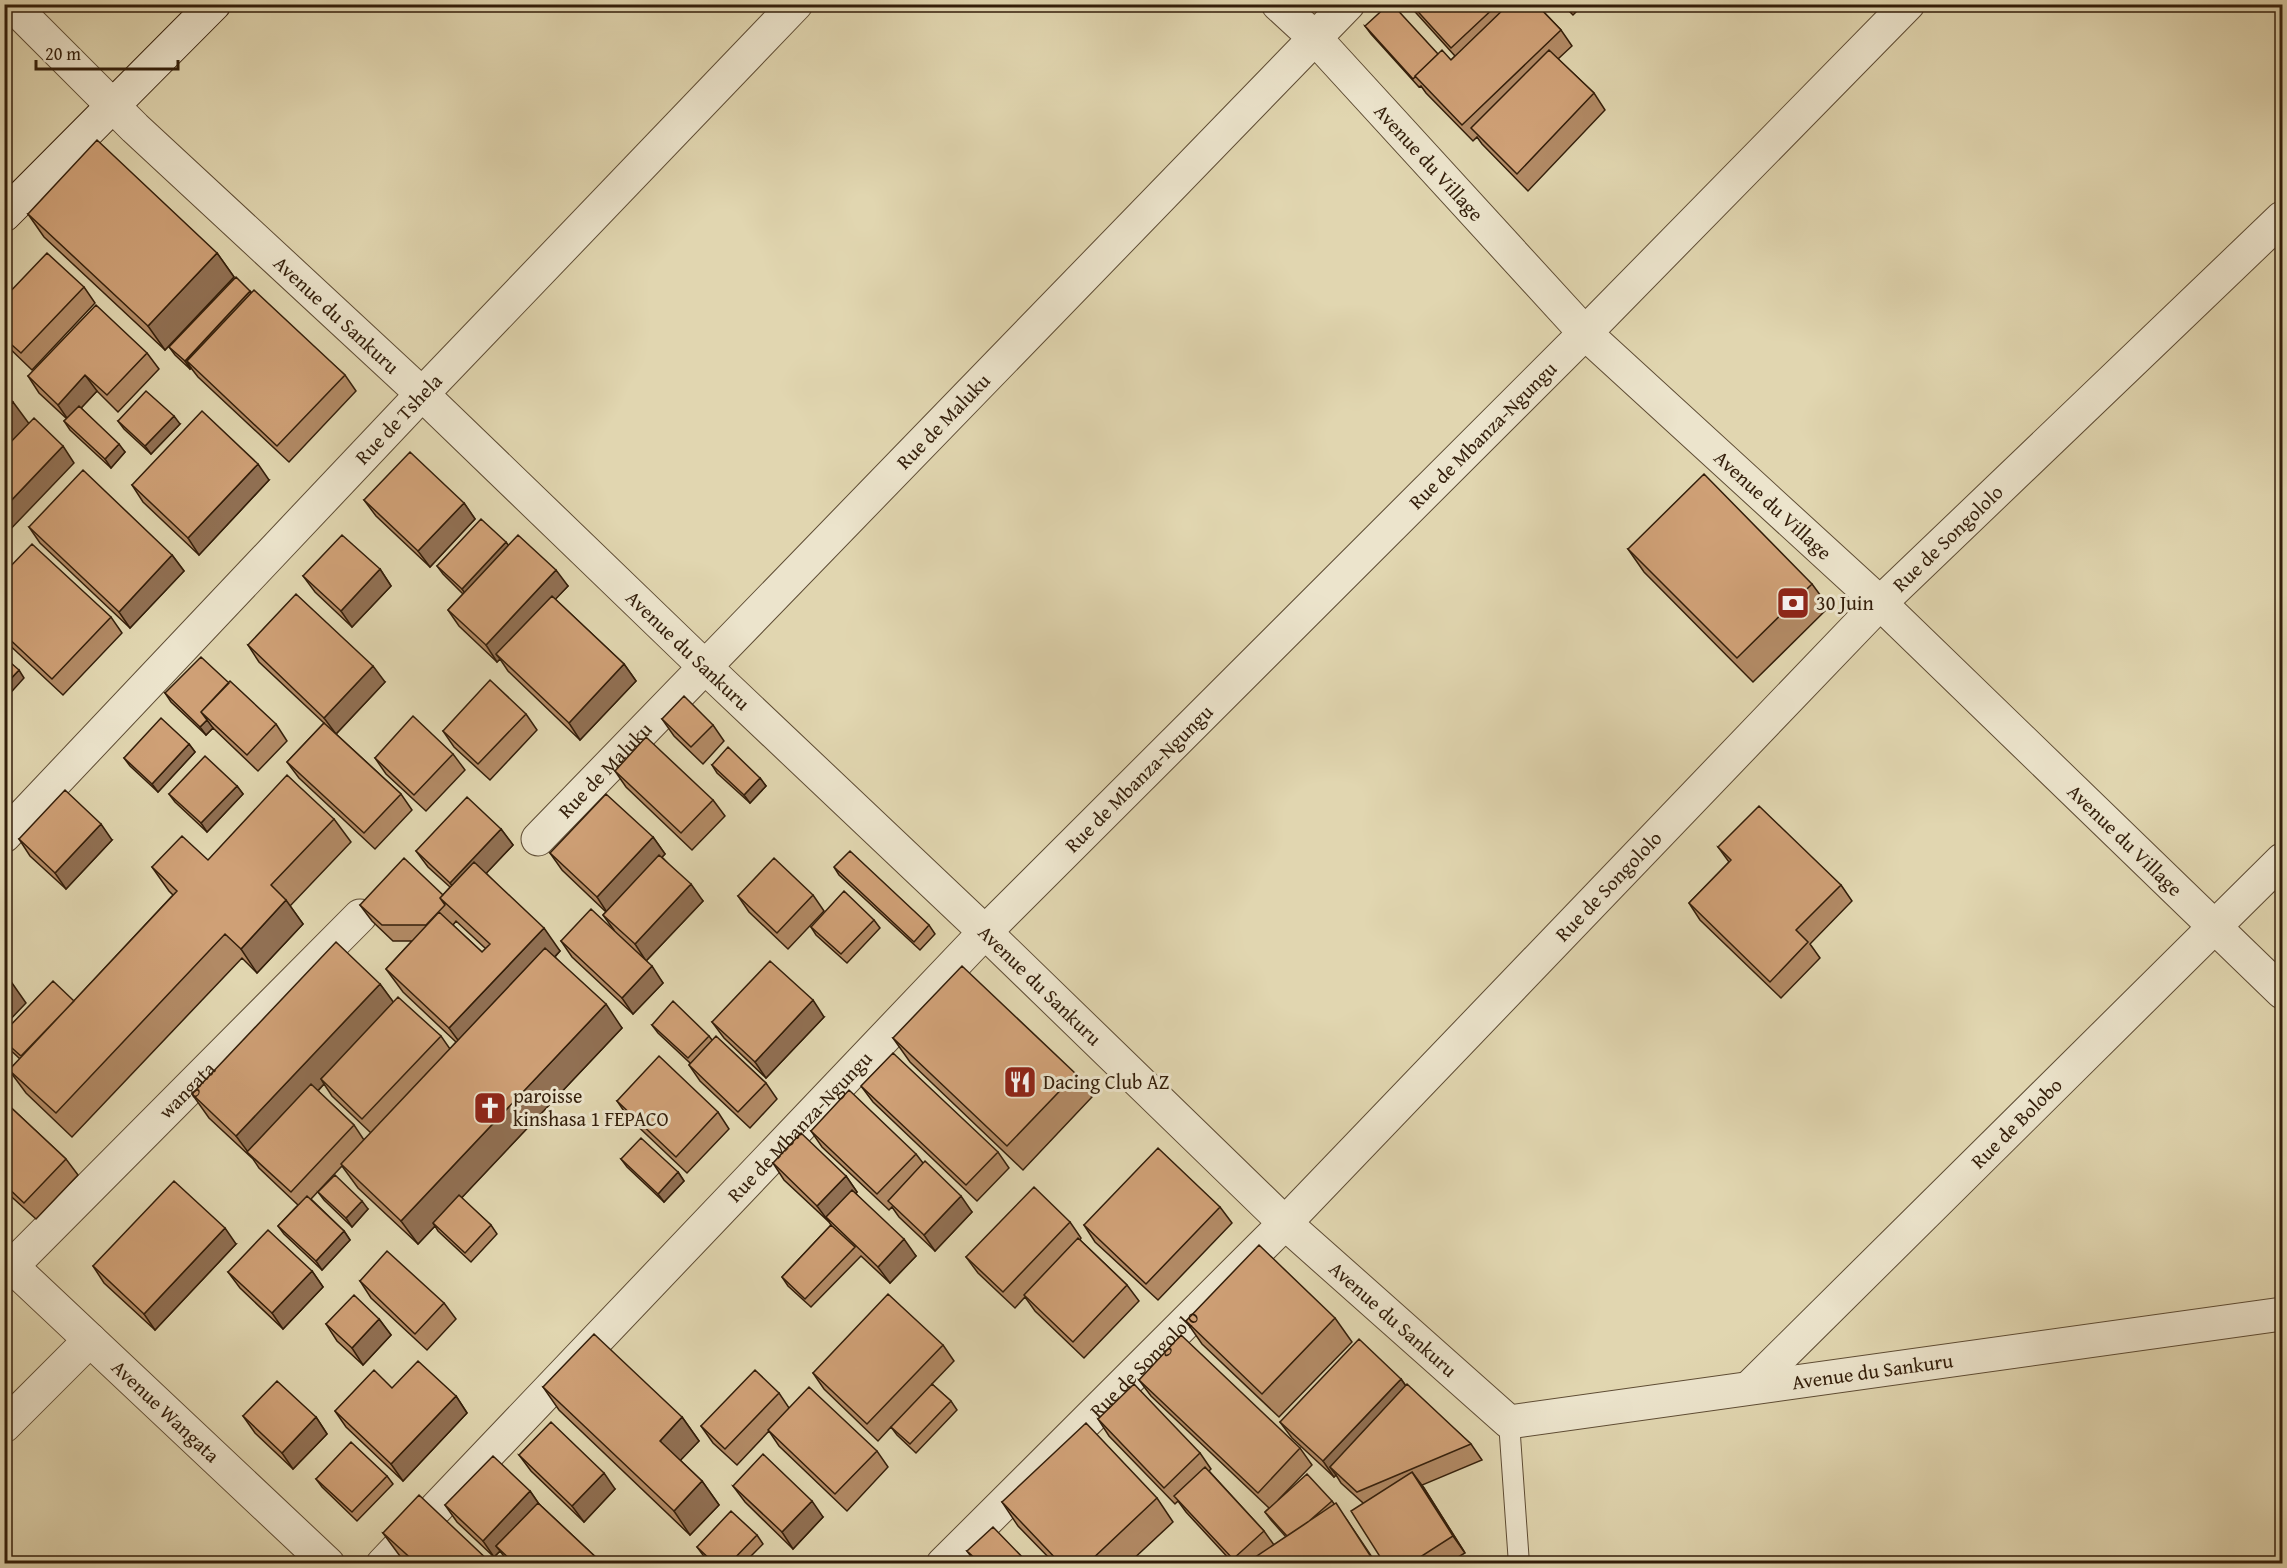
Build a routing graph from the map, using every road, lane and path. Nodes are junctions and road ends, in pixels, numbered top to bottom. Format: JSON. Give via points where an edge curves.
{"nodes":[{"id":1,"x":11,"y":4,"type":"edge"},
{"id":2,"x":214,"y":4,"type":"edge"},
{"id":3,"x":796,"y":4,"type":"edge"},
{"id":4,"x":1278,"y":4,"type":"edge"},
{"id":5,"x":1348,"y":4,"type":"edge"},
{"id":6,"x":1908,"y":4,"type":"edge"},
{"id":7,"x":1315,"y":38,"type":"junction"},
{"id":8,"x":112,"y":106,"type":"junction"},
{"id":9,"x":4,"y":215,"type":"edge"},
{"id":10,"x":2283,"y":218,"type":"edge"},
{"id":11,"x":1585,"y":333,"type":"junction"},
{"id":12,"x":422,"y":394,"type":"junction"},
{"id":13,"x":1880,"y":603,"type":"junction"},
{"id":14,"x":704,"y":666,"type":"junction"},
{"id":15,"x":4,"y":836,"type":"edge"},
{"id":16,"x":538,"y":838,"type":"dead end"},
{"id":17,"x":2283,"y":860,"type":"edge"},
{"id":18,"x":360,"y":916,"type":"edge"},
{"id":19,"x":2214,"y":927,"type":"junction"},
{"id":20,"x":985,"y":932,"type":"junction"},
{"id":21,"x":2283,"y":992,"type":"edge"},
{"id":22,"x":1285,"y":1223,"type":"junction"},
{"id":23,"x":8,"y":1263,"type":"edge"},
{"id":24,"x":2283,"y":1314,"type":"edge"},
{"id":25,"x":90,"y":1340,"type":"junction"},
{"id":26,"x":1750,"y":1387,"type":"junction"},
{"id":27,"x":1509,"y":1422,"type":"junction"},
{"id":28,"x":4,"y":1426,"type":"edge"},
{"id":29,"x":328,"y":1563,"type":"edge"},
{"id":30,"x":383,"y":1563,"type":"edge"},
{"id":31,"x":943,"y":1563,"type":"edge"},
{"id":32,"x":1519,"y":1563,"type":"edge"}],
"edges":[{"from":1,"to":8,"type":"street","name":"Avenue du Sankuru"},
{"from":2,"to":8,"type":"street"},
{"from":3,"to":12,"type":"street","name":"Rue de Tshela"},
{"from":4,"to":7,"type":"street","name":"Avenue du Village"},
{"from":5,"to":7,"type":"street","name":"Rue de Maluku"},
{"from":6,"to":11,"type":"street","name":"Rue de Mbanza-Ngungu"},
{"from":7,"to":11,"type":"street","name":"Avenue du Village"},
{"from":7,"to":14,"type":"street","name":"Rue de Maluku"},
{"from":8,"to":9,"type":"street"},
{"from":8,"to":12,"type":"street","name":"Avenue du Sankuru"},
{"from":10,"to":13,"type":"street","name":"Rue de Songololo"},
{"from":11,"to":13,"type":"street","name":"Avenue du Village"},
{"from":11,"to":20,"type":"street","name":"Rue de Mbanza-Ngungu"},
{"from":12,"to":14,"type":"street","name":"Avenue du Sankuru"},
{"from":12,"to":15,"type":"street","name":"Rue de Tshela"},
{"from":13,"to":19,"type":"street","name":"Avenue du Village"},
{"from":13,"to":22,"type":"street","name":"Rue de Songololo"},
{"from":14,"to":16,"type":"street","name":"Rue de Maluku"},
{"from":14,"to":20,"type":"street","name":"Avenue du Sankuru"},
{"from":17,"to":19,"type":"street","name":"Rue de Bolobo"},
{"from":18,"to":23,"type":"street","name":"wangata"},
{"from":19,"to":21,"type":"street","name":"Avenue du Village"},
{"from":19,"to":26,"type":"street","name":"Rue de Bolobo"},
{"from":20,"to":22,"type":"street","name":"Avenue du Sankuru"},
{"from":20,"to":30,"type":"street","name":"Rue de Mbanza-Ngungu"},
{"from":22,"to":27,"type":"street","name":"Avenue du Sankuru"},
{"from":22,"to":31,"type":"street","name":"Rue de Songololo"},
{"from":23,"to":25,"type":"street","name":"Avenue Wangata"},
{"from":24,"to":26,"type":"street","name":"Avenue du Sankuru"},
{"from":25,"to":28,"type":"street"},
{"from":25,"to":29,"type":"street","name":"Avenue Wangata"},
{"from":26,"to":27,"type":"street","name":"Avenue du Sankuru"},
{"from":27,"to":32,"type":"lane"}]}
